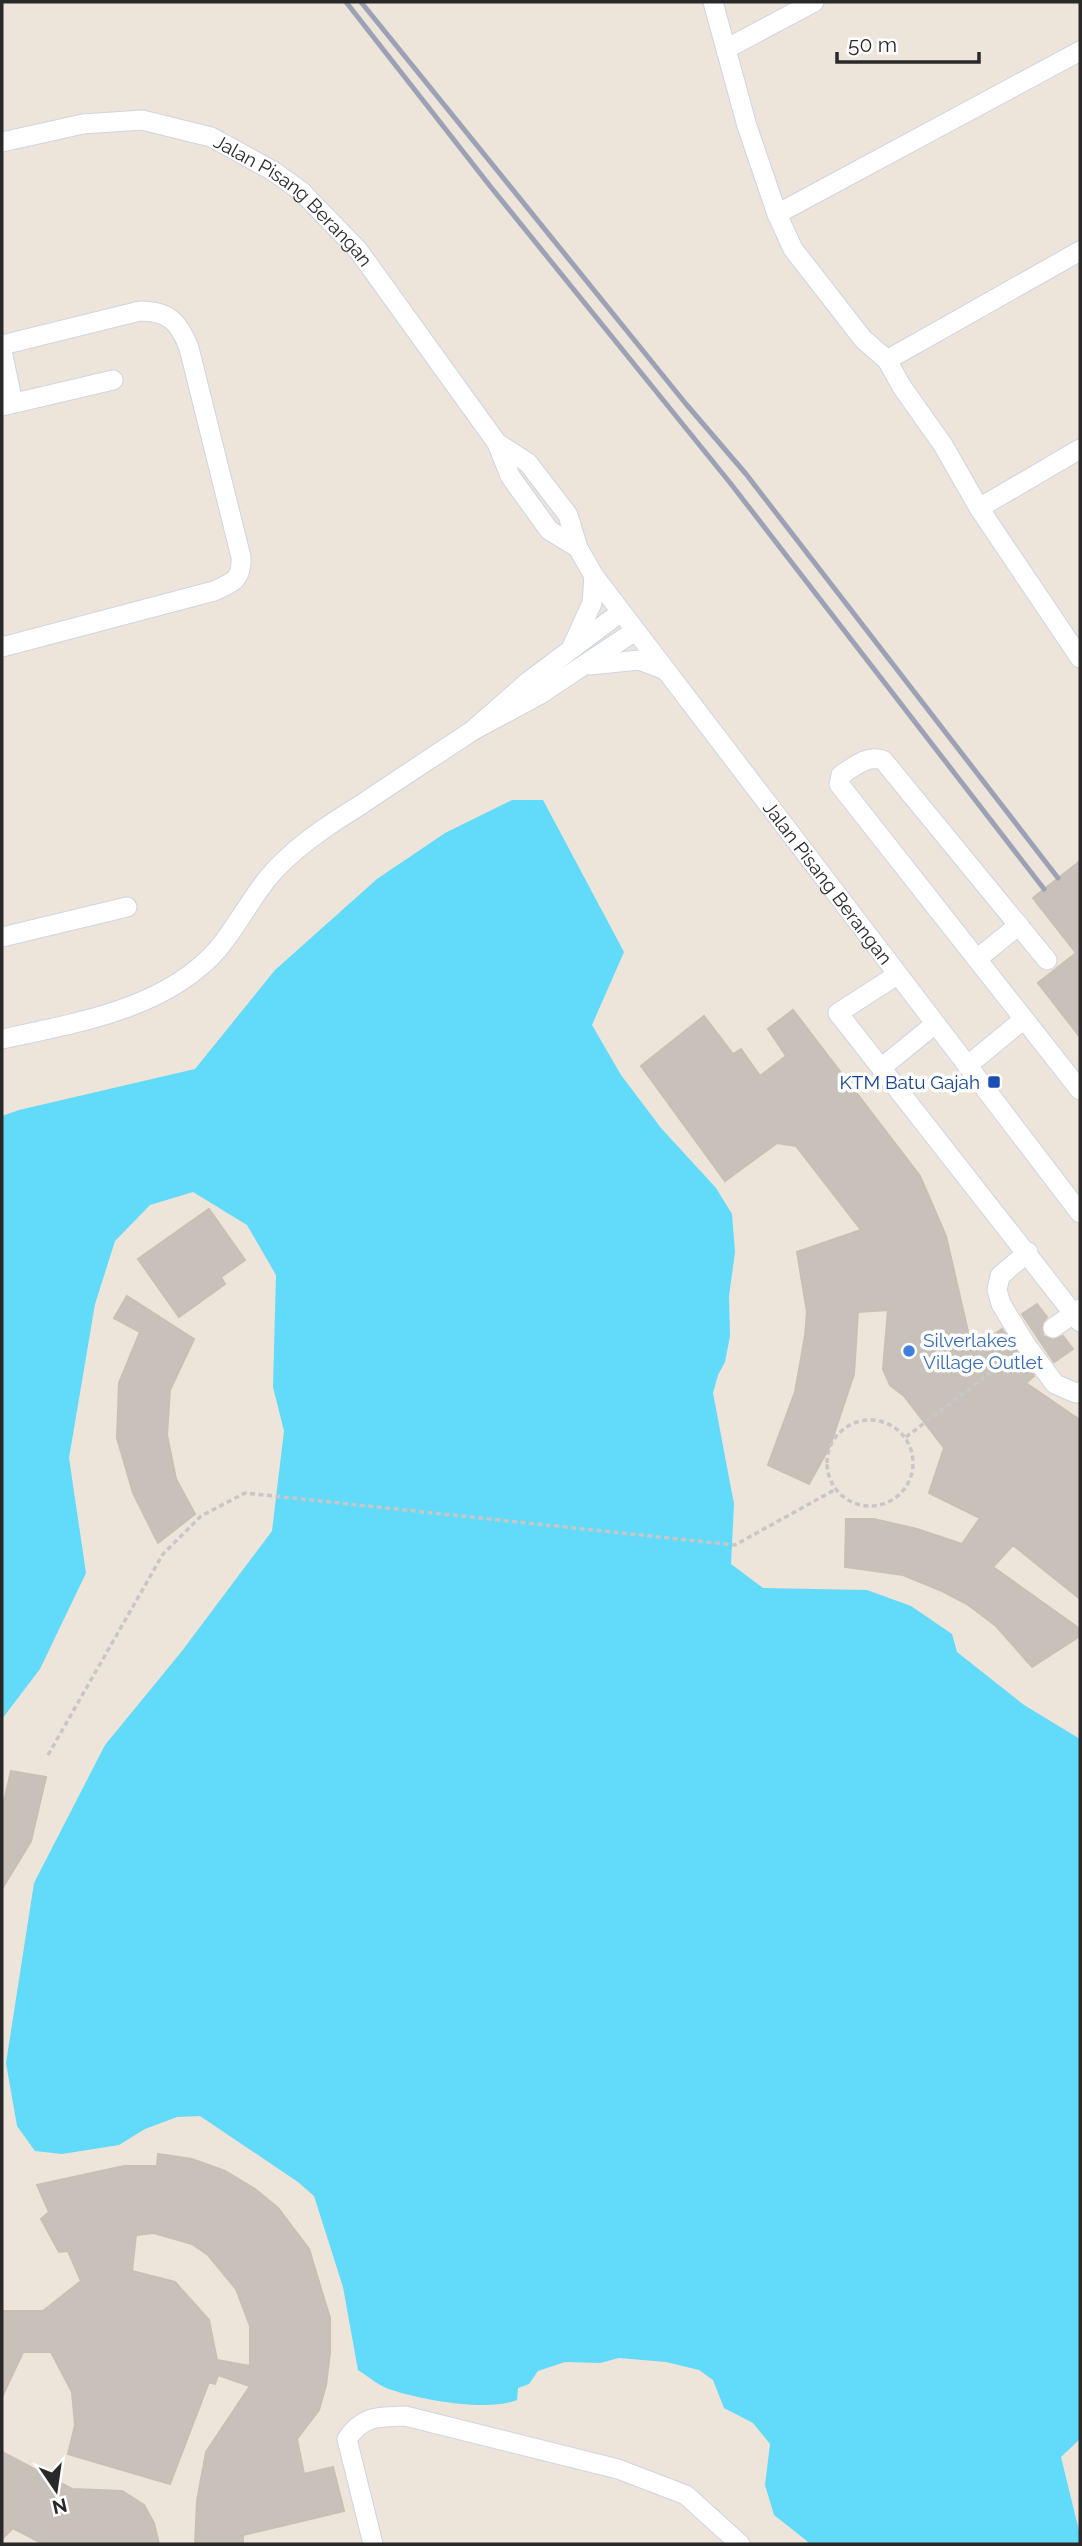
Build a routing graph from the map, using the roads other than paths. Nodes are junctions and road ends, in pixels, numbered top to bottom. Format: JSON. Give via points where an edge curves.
{"nodes":[{"id":1,"x":713,"y":2,"type":"edge"},
{"id":2,"x":814,"y":2,"type":"edge"},
{"id":3,"x":726,"y":49,"type":"junction"},
{"id":4,"x":1080,"y":51,"type":"edge"},
{"id":5,"x":2,"y":142,"type":"edge"},
{"id":6,"x":777,"y":214,"type":"junction"},
{"id":7,"x":1080,"y":251,"type":"edge"},
{"id":8,"x":2,"y":345,"type":"edge"},
{"id":9,"x":2,"y":351,"type":"edge"},
{"id":10,"x":887,"y":360,"type":"junction"},
{"id":11,"x":113,"y":380,"type":"dead end"},
{"id":12,"x":7,"y":404,"type":"edge"},
{"id":13,"x":497,"y":443,"type":"junction"},
{"id":14,"x":1080,"y":449,"type":"edge"},
{"id":15,"x":528,"y":463,"type":"junction"},
{"id":16,"x":510,"y":477,"type":"junction"},
{"id":17,"x":979,"y":508,"type":"junction"},
{"id":18,"x":568,"y":515,"type":"junction"},
{"id":19,"x":549,"y":530,"type":"junction"},
{"id":20,"x":578,"y":548,"type":"junction"},
{"id":21,"x":594,"y":576,"type":"junction"},
{"id":22,"x":621,"y":612,"type":"junction"},
{"id":23,"x":635,"y":631,"type":"junction"},
{"id":24,"x":2,"y":647,"type":"edge"},
{"id":25,"x":572,"y":648,"type":"junction"},
{"id":26,"x":1079,"y":653,"type":"edge"},
{"id":27,"x":554,"y":661,"type":"junction"},
{"id":28,"x":575,"y":671,"type":"junction"},
{"id":29,"x":666,"y":671,"type":"junction"},
{"id":30,"x":472,"y":731,"type":"junction"},
{"id":31,"x":127,"y":907,"type":"dead end"},
{"id":32,"x":1019,"y":925,"type":"junction"},
{"id":33,"x":2,"y":937,"type":"edge"},
{"id":34,"x":977,"y":959,"type":"junction"},
{"id":35,"x":1047,"y":960,"type":"dead end"},
{"id":36,"x":897,"y":975,"type":"junction"},
{"id":37,"x":1024,"y":1019,"type":"junction"},
{"id":38,"x":935,"y":1024,"type":"junction"},
{"id":39,"x":2,"y":1039,"type":"edge"},
{"id":40,"x":967,"y":1066,"type":"junction"},
{"id":41,"x":881,"y":1068,"type":"junction"},
{"id":42,"x":1080,"y":1090,"type":"edge"},
{"id":43,"x":1080,"y":1213,"type":"edge"},
{"id":44,"x":1028,"y":1252,"type":"junction"},
{"id":45,"x":1078,"y":1315,"type":"edge"},
{"id":46,"x":1053,"y":1328,"type":"dead end"},
{"id":47,"x":1080,"y":1392,"type":"edge"},
{"id":48,"x":373,"y":2544,"type":"edge"},
{"id":49,"x":740,"y":2544,"type":"edge"}],
"edges":[{"from":1,"to":3,"type":"street"},
{"from":2,"to":3,"type":"street"},
{"from":3,"to":6,"type":"street"},
{"from":4,"to":6,"type":"street"},
{"from":5,"to":13,"type":"street","name":"Jalan Pisang Berangan","via":[[83,124],[142,120],[211,138],[273,171],[301,191],[358,250]]},
{"from":6,"to":10,"type":"street","via":[[810,273],[863,339]]},
{"from":7,"to":10,"type":"street"},
{"from":8,"to":24,"type":"street","via":[[140,311],[157,311],[177,324],[189,348],[241,567],[230,584],[214,591]]},
{"from":9,"to":12,"type":"street"},
{"from":10,"to":17,"type":"street"},
{"from":11,"to":12,"type":"street"},
{"from":13,"to":15,"type":"street","name":"Jalan Pisang Berangan"},
{"from":13,"to":16,"type":"street","name":"Jalan Pisang Berangan"},
{"from":14,"to":17,"type":"street"},
{"from":15,"to":16,"type":"street"},
{"from":15,"to":18,"type":"street","name":"Jalan Pisang Berangan"},
{"from":16,"to":19,"type":"street","name":"Jalan Pisang Berangan"},
{"from":17,"to":26,"type":"street"},
{"from":18,"to":19,"type":"street"},
{"from":18,"to":20,"type":"street","name":"Jalan Pisang Berangan"},
{"from":19,"to":20,"type":"street","name":"Jalan Pisang Berangan"},
{"from":20,"to":21,"type":"street","name":"Jalan Pisang Berangan"},
{"from":21,"to":22,"type":"street","name":"Jalan Pisang Berangan"},
{"from":21,"to":25,"type":"street","via":[[592,603]]},
{"from":22,"to":23,"type":"street","name":"Jalan Pisang Berangan"},
{"from":22,"to":25,"type":"street"},
{"from":23,"to":28,"type":"street"},
{"from":23,"to":29,"type":"street","name":"Jalan Pisang Berangan"},
{"from":25,"to":27,"type":"street"},
{"from":27,"to":28,"type":"street"},
{"from":27,"to":30,"type":"street"},
{"from":28,"to":29,"type":"street","via":[[630,659]]},
{"from":28,"to":30,"type":"street"},
{"from":29,"to":36,"type":"street","name":"Jalan Pisang Berangan"},
{"from":30,"to":39,"type":"street","via":[[285,859],[219,948],[179,982],[122,1009]]},
{"from":31,"to":33,"type":"street"},
{"from":32,"to":34,"type":"street"},
{"from":32,"to":34,"type":"street","via":[[883,760],[873,757],[841,775],[839,784]]},
{"from":32,"to":35,"type":"street"},
{"from":34,"to":37,"type":"street"},
{"from":36,"to":38,"type":"street","name":"Jalan Pisang Berangan"},
{"from":36,"to":41,"type":"street","via":[[838,1013]]},
{"from":37,"to":40,"type":"street"},
{"from":37,"to":42,"type":"street"},
{"from":38,"to":40,"type":"street","name":"Jalan Pisang Berangan"},
{"from":38,"to":41,"type":"street"},
{"from":40,"to":43,"type":"street","name":"Jalan Pisang Berangan"},
{"from":41,"to":44,"type":"street"},
{"from":44,"to":45,"type":"street"},
{"from":44,"to":47,"type":"street","via":[[1000,1276],[1001,1304],[1055,1384]]},
{"from":45,"to":46,"type":"street"},
{"from":48,"to":49,"type":"street","via":[[347,2439],[356,2425],[405,2416],[618,2469],[686,2495]]}]}
